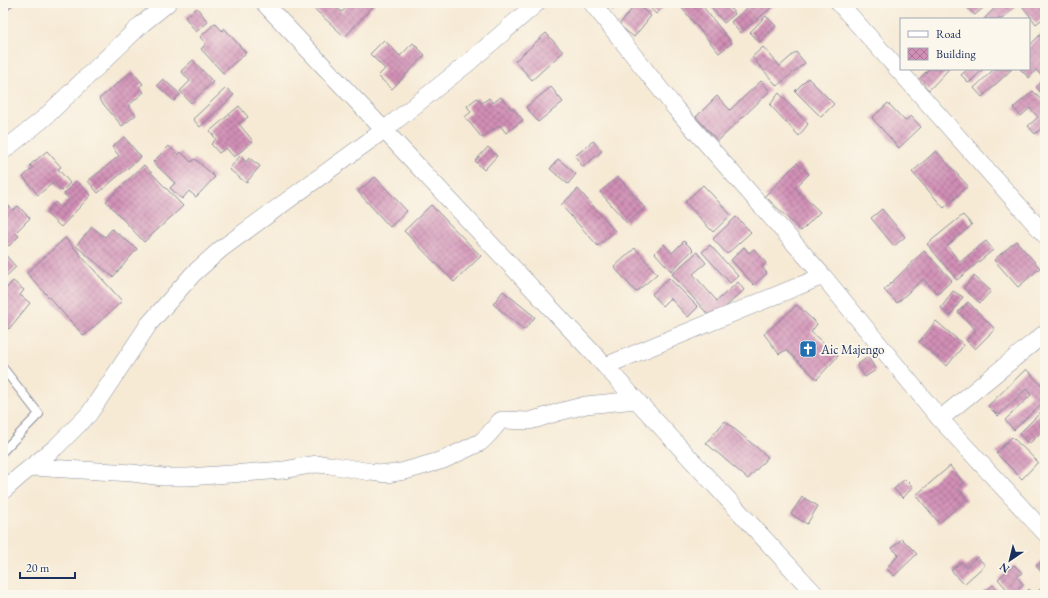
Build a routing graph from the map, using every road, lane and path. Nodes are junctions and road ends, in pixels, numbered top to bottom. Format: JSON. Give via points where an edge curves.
{"nodes":[{"id":1,"x":168,"y":3,"type":"edge"},
{"id":2,"x":264,"y":3,"type":"edge"},
{"id":3,"x":536,"y":3,"type":"edge"},
{"id":4,"x":592,"y":3,"type":"edge"},
{"id":5,"x":839,"y":3,"type":"edge"},
{"id":6,"x":384,"y":130,"type":"junction"},
{"id":7,"x":3,"y":151,"type":"edge"},
{"id":8,"x":1045,"y":235,"type":"edge"},
{"id":9,"x":823,"y":276,"type":"junction"},
{"id":10,"x":1045,"y":333,"type":"edge"},
{"id":11,"x":605,"y":366,"type":"junction"},
{"id":12,"x":3,"y":368,"type":"edge"},
{"id":13,"x":636,"y":400,"type":"junction"},
{"id":14,"x":940,"y":419,"type":"junction"},
{"id":15,"x":3,"y":451,"type":"edge"},
{"id":16,"x":31,"y":467,"type":"junction"},
{"id":17,"x":3,"y":491,"type":"edge"},
{"id":18,"x":1045,"y":533,"type":"edge"},
{"id":19,"x":816,"y":595,"type":"edge"}],
"edges":[{"from":1,"to":7,"type":"street","via":[[142,24],[43,118]]},
{"from":2,"to":6,"type":"street"},
{"from":3,"to":6,"type":"street","via":[[468,64]]},
{"from":4,"to":9,"type":"street","via":[[676,109]]},
{"from":5,"to":8,"type":"street"},
{"from":6,"to":11,"type":"street"},
{"from":6,"to":16,"type":"street","via":[[221,249],[193,274],[148,324],[89,414],[56,447]]},
{"from":9,"to":11,"type":"street"},
{"from":9,"to":14,"type":"street"},
{"from":10,"to":14,"type":"street"},
{"from":11,"to":13,"type":"street"},
{"from":12,"to":15,"type":"lane","via":[[39,414]]},
{"from":13,"to":16,"type":"street","via":[[586,405],[529,421],[502,420],[481,442],[443,460],[388,474],[316,464],[284,470],[188,477]]},
{"from":13,"to":19,"type":"street"},
{"from":14,"to":18,"type":"street"},
{"from":16,"to":17,"type":"street"}]}
